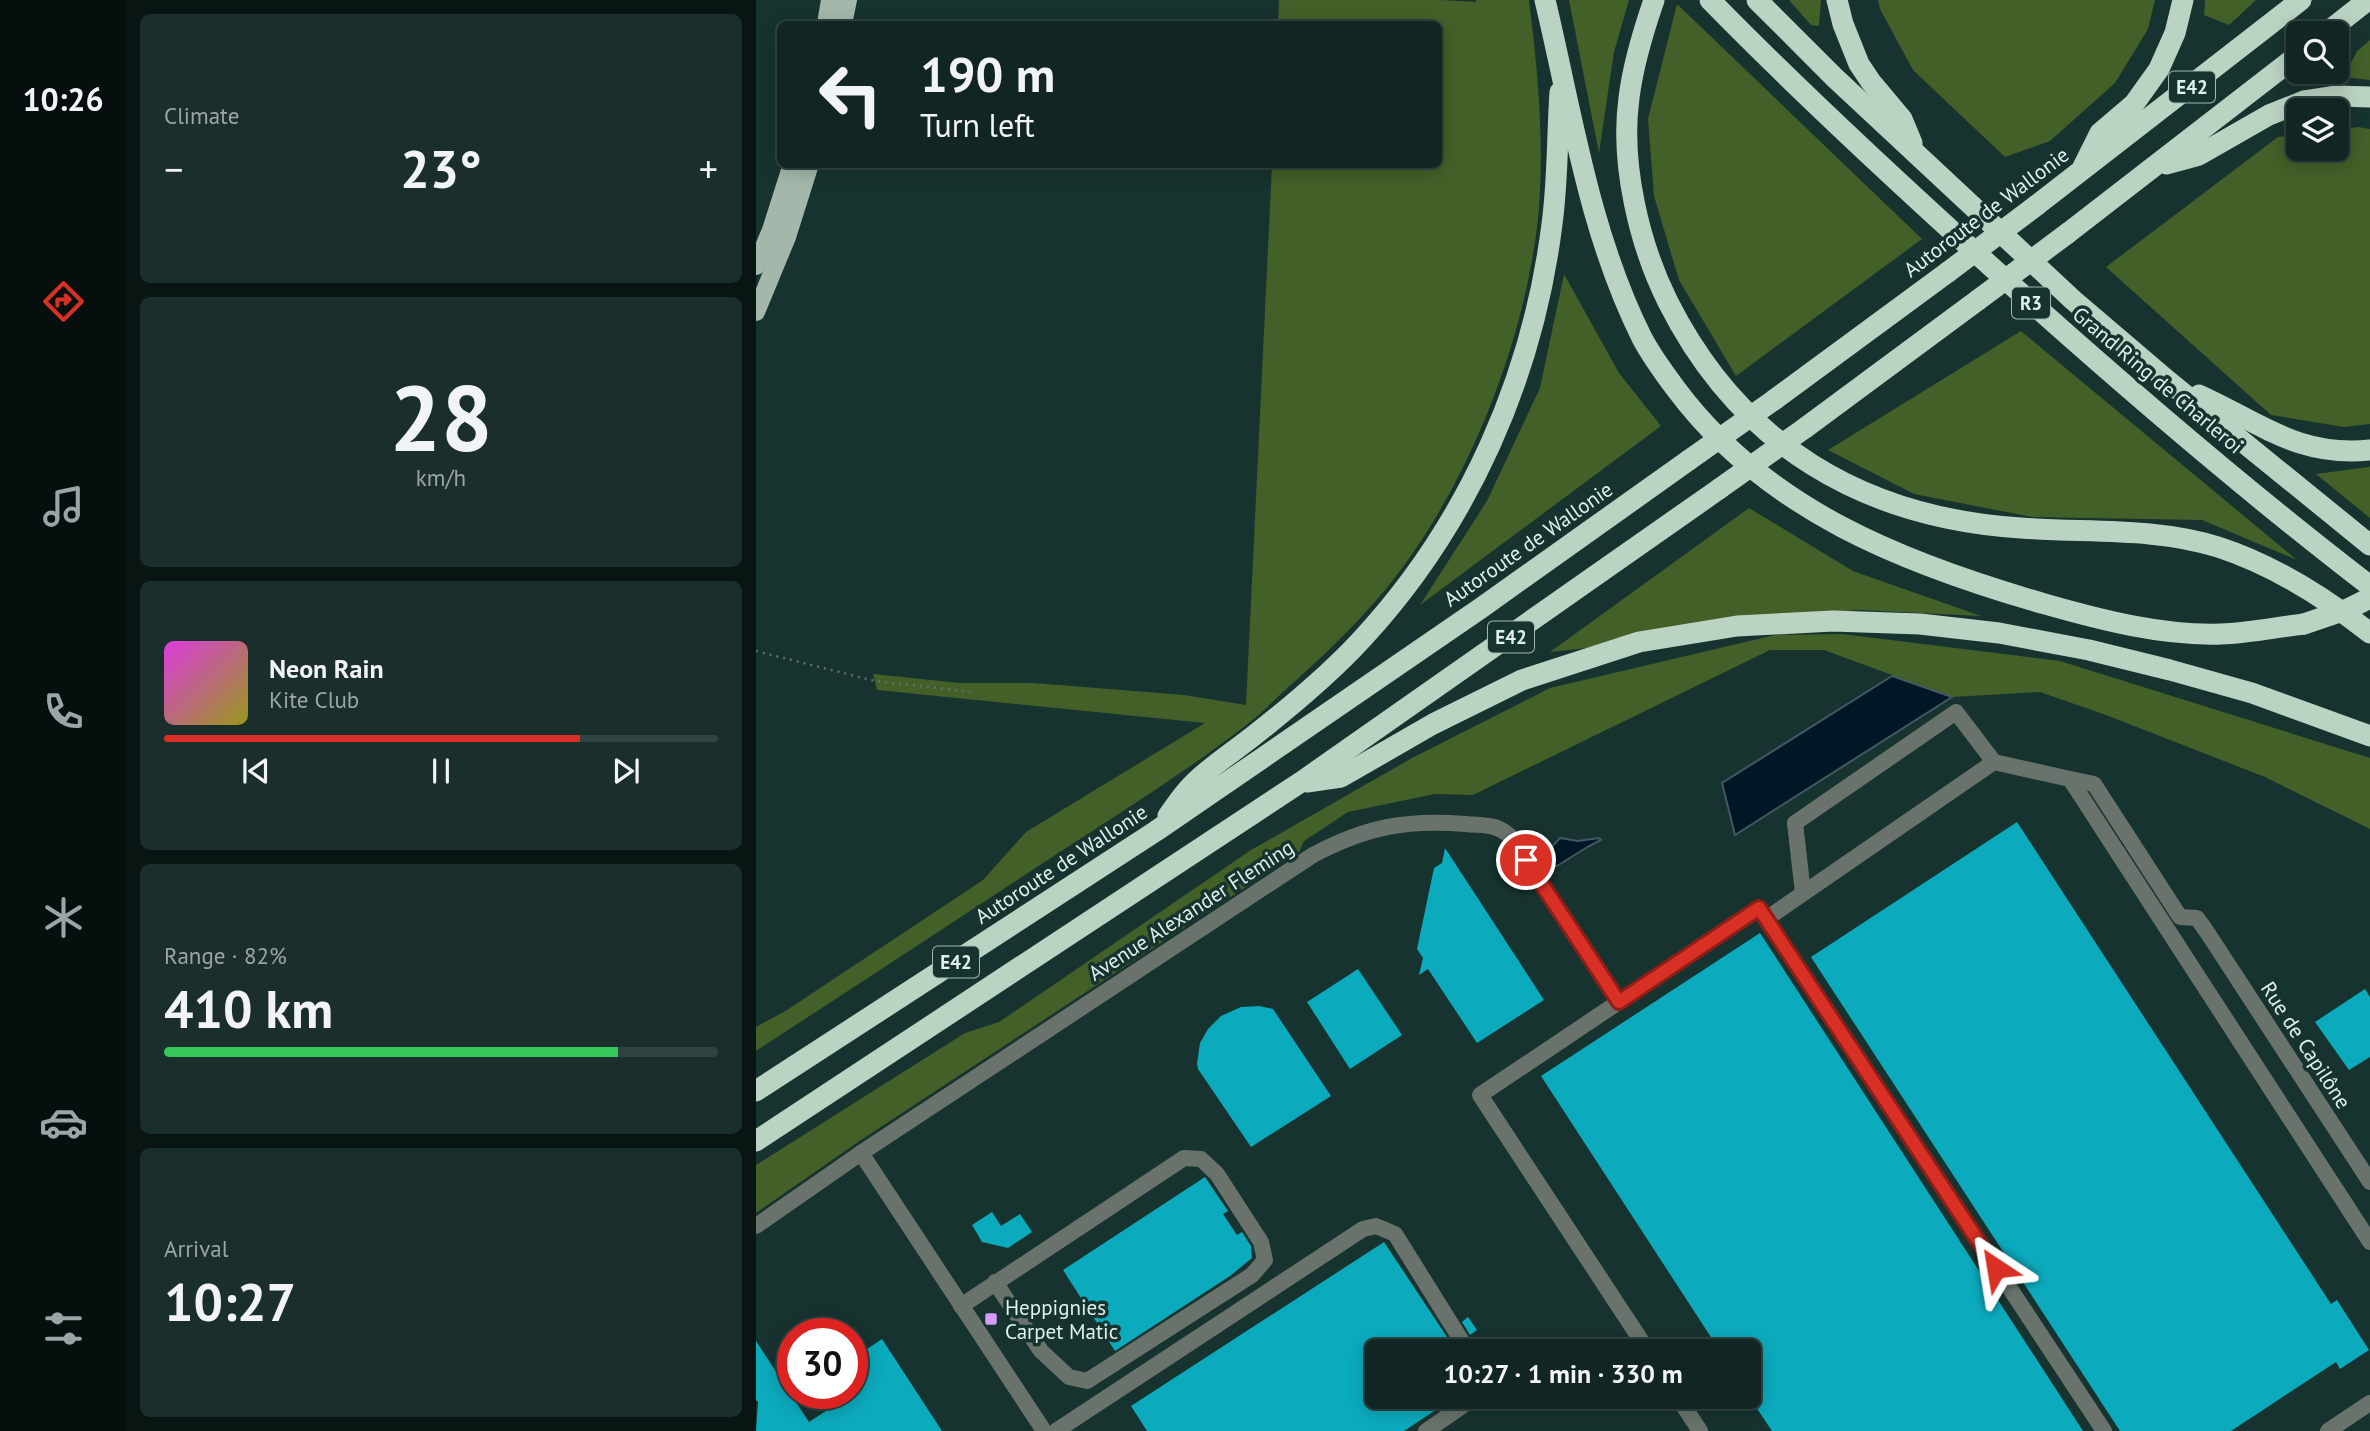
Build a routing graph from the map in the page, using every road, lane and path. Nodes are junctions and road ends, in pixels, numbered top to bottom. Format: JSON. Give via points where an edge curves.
{"nodes":[{"id":1,"x":830,"y":0,"type":"edge"},
{"id":2,"x":848,"y":0,"type":"edge"},
{"id":3,"x":1545,"y":0,"type":"edge"},
{"id":4,"x":1654,"y":0,"type":"edge"},
{"id":5,"x":1710,"y":0,"type":"edge"},
{"id":6,"x":1757,"y":0,"type":"edge"},
{"id":7,"x":1837,"y":0,"type":"edge"},
{"id":8,"x":2183,"y":0,"type":"edge"},
{"id":9,"x":2301,"y":0,"type":"edge"},
{"id":10,"x":2368,"y":0,"type":"edge"},
{"id":11,"x":826,"y":21,"type":"edge"},
{"id":12,"x":844,"y":21,"type":"edge"},
{"id":13,"x":2341,"y":21,"type":"edge"},
{"id":14,"x":2286,"y":64,"type":"edge"},
{"id":15,"x":1562,"y":69,"type":"junction"},
{"id":16,"x":2370,"y":97,"type":"edge"},
{"id":17,"x":1916,"y":152,"type":"junction"},
{"id":18,"x":2154,"y":167,"type":"junction"},
{"id":19,"x":791,"y":168,"type":"edge"},
{"id":20,"x":809,"y":168,"type":"edge"},
{"id":21,"x":2081,"y":172,"type":"junction"},
{"id":22,"x":756,"y":266,"type":"edge"},
{"id":23,"x":756,"y":312,"type":"edge"},
{"id":24,"x":2168,"y":381,"type":"junction"},
{"id":25,"x":2370,"y":450,"type":"edge"},
{"id":26,"x":2370,"y":545,"type":"edge"},
{"id":27,"x":2370,"y":586,"type":"edge"},
{"id":28,"x":2370,"y":598,"type":"edge"},
{"id":29,"x":2370,"y":632,"type":"edge"},
{"id":30,"x":756,"y":651,"type":"edge"},
{"id":31,"x":973,"y":692,"type":"dead end"},
{"id":32,"x":2370,"y":736,"type":"edge"},
{"id":33,"x":1994,"y":762,"type":"junction"},
{"id":34,"x":2070,"y":779,"type":"junction"},
{"id":35,"x":1301,"y":782,"type":"junction"},
{"id":36,"x":1156,"y":831,"type":"junction"},
{"id":37,"x":1802,"y":893,"type":"junction"},
{"id":38,"x":1766,"y":919,"type":"junction"},
{"id":39,"x":1619,"y":1002,"type":"junction"},
{"id":40,"x":756,"y":1091,"type":"edge"},
{"id":41,"x":756,"y":1141,"type":"edge"},
{"id":42,"x":861,"y":1153,"type":"junction"},
{"id":43,"x":2370,"y":1182,"type":"edge"},
{"id":44,"x":756,"y":1226,"type":"edge"},
{"id":45,"x":2370,"y":1242,"type":"edge"},
{"id":46,"x":995,"y":1282,"type":"junction"},
{"id":47,"x":961,"y":1306,"type":"junction"},
{"id":48,"x":1461,"y":1339,"type":"edge"},
{"id":49,"x":1640,"y":1339,"type":"edge"},
{"id":50,"x":2370,"y":1403,"type":"edge"},
{"id":51,"x":1458,"y":1409,"type":"edge"},
{"id":52,"x":1686,"y":1409,"type":"edge"},
{"id":53,"x":1044,"y":1431,"type":"edge"},
{"id":54,"x":1056,"y":1431,"type":"edge"},
{"id":55,"x":1426,"y":1431,"type":"edge"},
{"id":56,"x":1700,"y":1431,"type":"edge"},
{"id":57,"x":2104,"y":1431,"type":"edge"},
{"id":58,"x":2328,"y":1431,"type":"edge"}],
"edges":[{"from":1,"to":11,"type":"main road"},
{"from":2,"to":12,"type":"main road"},
{"from":3,"to":15,"type":"highway"},
{"from":4,"to":29,"type":"highway","via":[[1639,45],[1629,100],[1628,143],[1642,234],[1658,282],[1679,323],[1727,393],[1760,426],[1808,463],[1860,491],[1913,511],[1962,523],[2161,535],[2216,546],[2299,583]]},
{"from":5,"to":27,"type":"highway","name":"Grand Ring de Charleroi","number":"R3","via":[[1907,191],[2053,323]]},
{"from":6,"to":17,"type":"highway","name":"Grand Ring de Charleroi","number":"R3"},
{"from":7,"to":17,"type":"highway","via":[[1859,64],[1902,119]]},
{"from":8,"to":21,"type":"highway","via":[[2159,69],[2134,104],[2100,133]]},
{"from":9,"to":21,"type":"highway","name":"Autoroute de Wallonie","number":"E42"},
{"from":10,"to":13,"type":"highway"},
{"from":14,"to":18,"type":"highway","number":"E42"},
{"from":15,"to":28,"type":"highway","bridge":true,"via":[[1592,206],[1643,339],[1696,415],[1781,492],[1853,533],[1991,589],[2165,631],[2221,634],[2304,624]]},
{"from":15,"to":36,"type":"highway","via":[[1553,223],[1536,313],[1515,383],[1474,480],[1449,526],[1363,639],[1282,713],[1194,783]]},
{"from":16,"to":18,"type":"highway","via":[[2304,101],[2269,115],[2199,155]]},
{"from":17,"to":24,"type":"highway","name":"Grand Ring de Charleroi","number":"R3","via":[[2073,300]]},
{"from":18,"to":35,"type":"highway","number":"E42","bridge":true,"via":[[1805,428]]},
{"from":19,"to":22,"type":"main road"},
{"from":20,"to":23,"type":"main road"},
{"from":21,"to":36,"type":"highway","name":"Autoroute de Wallonie","number":"E42","bridge":true,"via":[[1774,400]]},
{"from":24,"to":25,"type":"highway","via":[[2288,440],[2330,450]]},
{"from":24,"to":26,"type":"highway","name":"Grand Ring de Charleroi","number":"R3"},
{"from":30,"to":31,"type":"path","via":[[875,681]]},
{"from":32,"to":35,"type":"highway","via":[[2252,694],[2089,650],[1920,624],[1833,621],[1737,626],[1639,642],[1522,680],[1341,777]]},
{"from":33,"to":34,"type":"street"},
{"from":33,"to":37,"type":"street"},
{"from":33,"to":37,"type":"street","via":[[1956,712],[1795,823]]},
{"from":34,"to":43,"type":"street","name":"Rue de Capilône","via":[[2094,784],[2180,918],[2197,918]]},
{"from":34,"to":45,"type":"street"},
{"from":35,"to":41,"type":"highway","number":"E42"},
{"from":36,"to":40,"type":"highway","name":"Autoroute de Wallonie","number":"E42"},
{"from":37,"to":38,"type":"street"},
{"from":38,"to":39,"type":"street","via":[[1759,908]]},
{"from":38,"to":57,"type":"street"},
{"from":39,"to":42,"type":"street","name":"Avenue Alexander Fleming","via":[[1511,837],[1499,827],[1430,821],[1396,825],[1360,833],[1313,855]]},
{"from":39,"to":49,"type":"street","via":[[1480,1096]]},
{"from":42,"to":44,"type":"street","name":"Avenue Alexander Fleming"},
{"from":42,"to":47,"type":"street"},
{"from":46,"to":46,"type":"street","via":[[1184,1158],[1201,1159],[1217,1174],[1261,1242],[1265,1260],[1252,1275],[1087,1381],[1069,1377],[1041,1351]]},
{"from":46,"to":47,"type":"street"},
{"from":47,"to":53,"type":"street"},
{"from":48,"to":54,"type":"street","via":[[1395,1234],[1376,1226],[1363,1229]]},
{"from":50,"to":58,"type":"street"},
{"from":51,"to":55,"type":"street"},
{"from":52,"to":56,"type":"street"}]}
